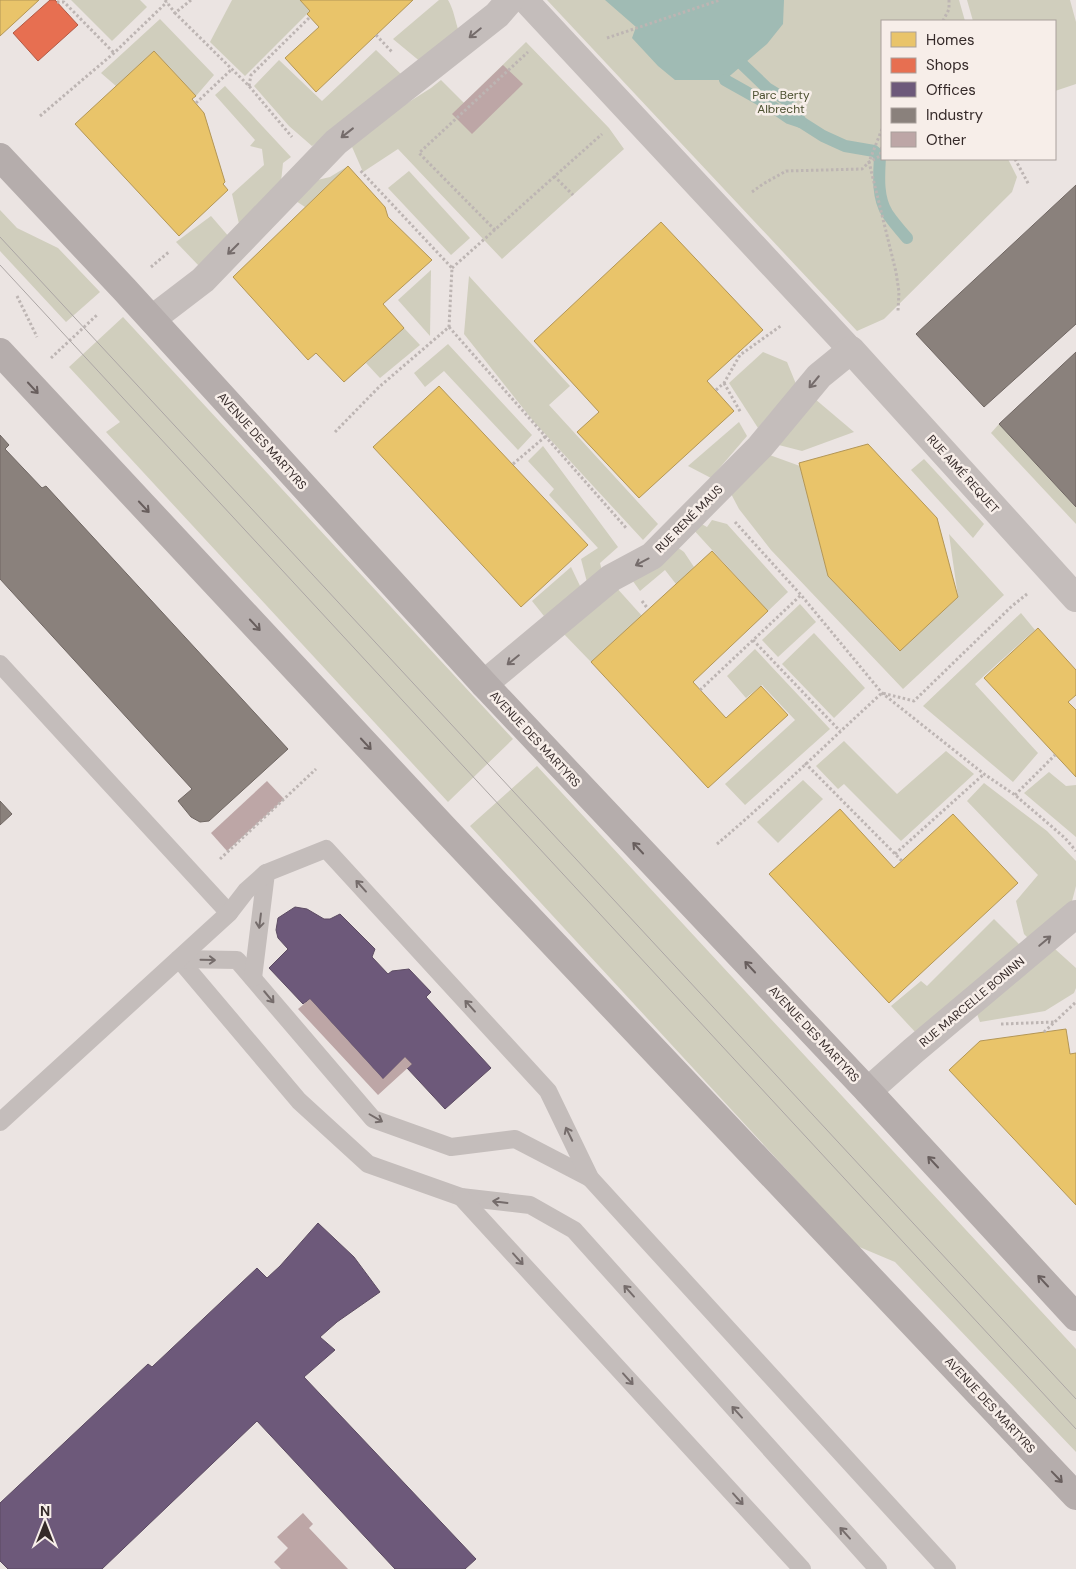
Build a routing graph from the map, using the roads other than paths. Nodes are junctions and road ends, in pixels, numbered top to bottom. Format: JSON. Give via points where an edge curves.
{"nodes":[{"id":1,"x":510,"y":0,"type":"edge"},
{"id":2,"x":525,"y":0,"type":"edge"},
{"id":3,"x":0,"y":157,"type":"edge"},
{"id":4,"x":152,"y":320,"type":"junction"},
{"id":5,"x":851,"y":350,"type":"junction"},
{"id":6,"x":0,"y":352,"type":"edge"},
{"id":7,"x":1076,"y":598,"type":"edge"},
{"id":8,"x":0,"y":664,"type":"edge"},
{"id":9,"x":484,"y":684,"type":"junction"},
{"id":10,"x":266,"y":873,"type":"junction"},
{"id":11,"x":229,"y":914,"type":"junction"},
{"id":12,"x":1076,"y":914,"type":"edge"},
{"id":13,"x":179,"y":960,"type":"junction"},
{"id":14,"x":253,"y":978,"type":"junction"},
{"id":15,"x":868,"y":1091,"type":"junction"},
{"id":16,"x":1,"y":1120,"type":"edge"},
{"id":17,"x":590,"y":1178,"type":"junction"},
{"id":18,"x":461,"y":1197,"type":"junction"},
{"id":19,"x":1076,"y":1317,"type":"edge"},
{"id":20,"x":1076,"y":1496,"type":"edge"},
{"id":21,"x":802,"y":1569,"type":"edge"},
{"id":22,"x":878,"y":1569,"type":"edge"},
{"id":23,"x":947,"y":1569,"type":"edge"}],
"edges":[{"from":1,"to":4,"type":"street","one_way":true,"via":[[497,15],[336,142],[203,280]]},
{"from":2,"to":5,"type":"street"},
{"from":3,"to":4,"type":"main road","name":"AVENUE DES MARTYRS"},
{"from":4,"to":9,"type":"main road","name":"AVENUE DES MARTYRS"},
{"from":5,"to":7,"type":"street","name":"RUE AIMÉ REQUET"},
{"from":5,"to":9,"type":"street","name":"RUE RENÉ MAUS","one_way":true,"via":[[819,376],[760,447],[652,556],[611,578]]},
{"from":6,"to":20,"type":"main road","name":"AVENUE DES MARTYRS","one_way":true,"via":[[443,827]]},
{"from":8,"to":11,"type":"lane"},
{"from":15,"to":9,"type":"main road","name":"AVENUE DES MARTYRS","one_way":true},
{"from":10,"to":11,"type":"lane","via":[[246,891]]},
{"from":10,"to":14,"type":"lane","one_way":true},
{"from":17,"to":10,"type":"lane","one_way":true,"via":[[548,1091],[326,849]]},
{"from":11,"to":13,"type":"lane"},
{"from":15,"to":12,"type":"street","name":"RUE MARCELLE BONINN","one_way":true},
{"from":13,"to":14,"type":"lane","one_way":true,"via":[[237,960]]},
{"from":13,"to":16,"type":"lane"},
{"from":13,"to":18,"type":"lane","via":[[300,1101],[368,1164]]},
{"from":14,"to":17,"type":"lane","one_way":true,"via":[[372,1119],[451,1147],[515,1139]]},
{"from":19,"to":15,"type":"main road","name":"AVENUE DES MARTYRS","one_way":true},
{"from":17,"to":23,"type":"lane"},
{"from":18,"to":21,"type":"lane","one_way":true},
{"from":22,"to":18,"type":"lane","one_way":true,"via":[[574,1230],[530,1205]]}]}
